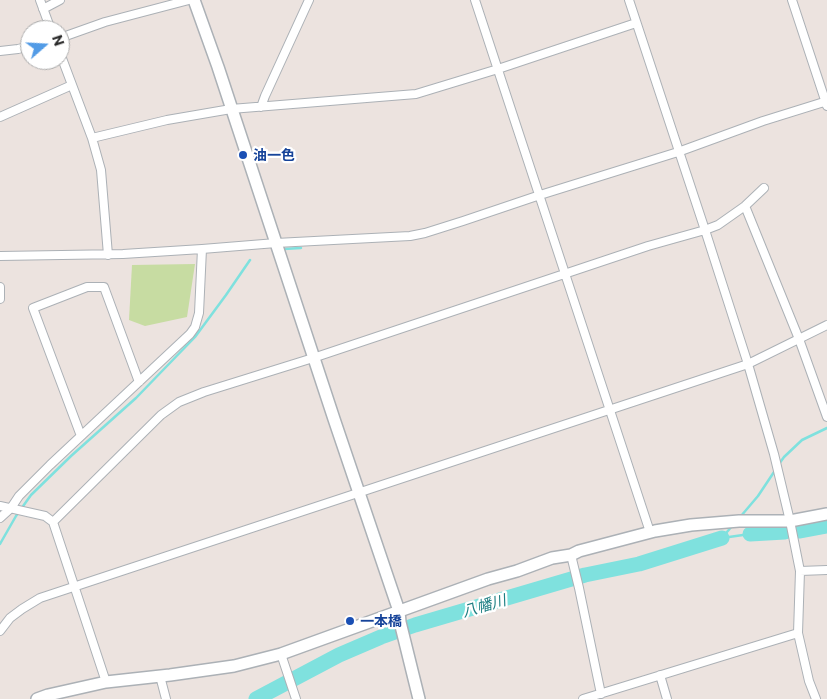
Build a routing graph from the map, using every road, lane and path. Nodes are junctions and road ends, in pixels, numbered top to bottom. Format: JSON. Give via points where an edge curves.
{"nodes":[{"id":1,"x":40,"y":0,"type":"edge"},
{"id":2,"x":60,"y":0,"type":"edge"},
{"id":3,"x":189,"y":0,"type":"edge"},
{"id":4,"x":194,"y":0,"type":"edge"},
{"id":5,"x":308,"y":0,"type":"edge"},
{"id":6,"x":475,"y":0,"type":"edge"},
{"id":7,"x":629,"y":0,"type":"edge"},
{"id":8,"x":792,"y":0,"type":"edge"},
{"id":9,"x":43,"y":9,"type":"junction"},
{"id":10,"x":47,"y":20,"type":"edge"},
{"id":11,"x":636,"y":23,"type":"junction"},
{"id":12,"x":70,"y":34,"type":"edge"},
{"id":13,"x":20,"y":49,"type":"edge"},
{"id":14,"x":0,"y":51,"type":"edge"},
{"id":15,"x":498,"y":69,"type":"junction"},
{"id":16,"x":67,"y":70,"type":"edge"},
{"id":17,"x":72,"y":84,"type":"junction"},
{"id":18,"x":826,"y":102,"type":"edge"},
{"id":19,"x":261,"y":107,"type":"junction"},
{"id":20,"x":231,"y":109,"type":"junction"},
{"id":21,"x":0,"y":117,"type":"edge"},
{"id":22,"x":92,"y":138,"type":"junction"},
{"id":23,"x":678,"y":152,"type":"junction"},
{"id":24,"x":764,"y":188,"type":"dead end"},
{"id":25,"x":540,"y":195,"type":"junction"},
{"id":26,"x":745,"y":206,"type":"junction"},
{"id":27,"x":705,"y":230,"type":"junction"},
{"id":28,"x":276,"y":243,"type":"junction"},
{"id":29,"x":202,"y":250,"type":"junction"},
{"id":30,"x":108,"y":254,"type":"junction"},
{"id":31,"x":0,"y":256,"type":"edge"},
{"id":32,"x":566,"y":273,"type":"junction"},
{"id":33,"x":0,"y":287,"type":"edge"},
{"id":34,"x":0,"y":300,"type":"edge"},
{"id":35,"x":827,"y":324,"type":"edge"},
{"id":36,"x":798,"y":339,"type":"junction"},
{"id":37,"x":313,"y":358,"type":"junction"},
{"id":38,"x":748,"y":364,"type":"junction"},
{"id":39,"x":139,"y":382,"type":"junction"},
{"id":40,"x":610,"y":411,"type":"junction"},
{"id":41,"x":827,"y":417,"type":"edge"},
{"id":42,"x":81,"y":436,"type":"junction"},
{"id":43,"x":358,"y":493,"type":"junction"},
{"id":44,"x":0,"y":506,"type":"edge"},
{"id":45,"x":16,"y":510,"type":"junction"},
{"id":46,"x":827,"y":514,"type":"edge"},
{"id":47,"x":0,"y":518,"type":"edge"},
{"id":48,"x":790,"y":521,"type":"junction"},
{"id":49,"x":52,"y":522,"type":"junction"},
{"id":50,"x":650,"y":532,"type":"junction"},
{"id":51,"x":571,"y":555,"type":"junction"},
{"id":52,"x":827,"y":570,"type":"edge"},
{"id":53,"x":800,"y":571,"type":"junction"},
{"id":54,"x":75,"y":587,"type":"junction"},
{"id":55,"x":399,"y":617,"type":"junction"},
{"id":56,"x":0,"y":631,"type":"edge"},
{"id":57,"x":798,"y":634,"type":"junction"},
{"id":58,"x":281,"y":654,"type":"junction"},
{"id":59,"x":160,"y":676,"type":"junction"},
{"id":60,"x":660,"y":676,"type":"junction"},
{"id":61,"x":106,"y":682,"type":"junction"},
{"id":62,"x":601,"y":694,"type":"junction"},
{"id":63,"x":37,"y":699,"type":"edge"},
{"id":64,"x":166,"y":699,"type":"edge"},
{"id":65,"x":296,"y":699,"type":"edge"},
{"id":66,"x":419,"y":699,"type":"edge"},
{"id":67,"x":583,"y":699,"type":"edge"},
{"id":68,"x":668,"y":699,"type":"edge"},
{"id":69,"x":816,"y":699,"type":"edge"}],
"edges":[{"from":1,"to":9,"type":"street"},
{"from":2,"to":9,"type":"street"},
{"from":3,"to":12,"type":"street"},
{"from":4,"to":20,"type":"street"},
{"from":5,"to":19,"type":"street"},
{"from":6,"to":15,"type":"street"},
{"from":7,"to":11,"type":"street"},
{"from":8,"to":18,"type":"street"},
{"from":9,"to":10,"type":"street"},
{"from":11,"to":15,"type":"street"},
{"from":11,"to":23,"type":"street"},
{"from":13,"to":14,"type":"street"},
{"from":15,"to":19,"type":"street","via":[[416,94]]},
{"from":15,"to":25,"type":"street"},
{"from":16,"to":17,"type":"street"},
{"from":17,"to":21,"type":"street"},
{"from":17,"to":22,"type":"street"},
{"from":18,"to":23,"type":"street"},
{"from":19,"to":20,"type":"street"},
{"from":20,"to":22,"type":"street"},
{"from":20,"to":28,"type":"street"},
{"from":22,"to":30,"type":"street","via":[[101,170]]},
{"from":23,"to":25,"type":"street"},
{"from":23,"to":27,"type":"street"},
{"from":24,"to":26,"type":"street"},
{"from":25,"to":28,"type":"street","via":[[410,236]]},
{"from":25,"to":32,"type":"street"},
{"from":26,"to":27,"type":"street"},
{"from":26,"to":36,"type":"street"},
{"from":27,"to":32,"type":"street"},
{"from":27,"to":38,"type":"street"},
{"from":28,"to":29,"type":"street"},
{"from":28,"to":37,"type":"street"},
{"from":29,"to":30,"type":"street"},
{"from":29,"to":39,"type":"street","via":[[195,326]]},
{"from":30,"to":31,"type":"street"},
{"from":32,"to":37,"type":"street"},
{"from":32,"to":40,"type":"street"},
{"from":33,"to":34,"type":"street"},
{"from":35,"to":36,"type":"street"},
{"from":36,"to":38,"type":"street"},
{"from":36,"to":41,"type":"street"},
{"from":37,"to":43,"type":"street"},
{"from":37,"to":49,"type":"street","via":[[179,402],[161,415]]},
{"from":38,"to":40,"type":"street"},
{"from":38,"to":48,"type":"street"},
{"from":39,"to":42,"type":"street"},
{"from":39,"to":42,"type":"street","via":[[104,287],[88,287],[33,308]]},
{"from":40,"to":43,"type":"street"},
{"from":40,"to":50,"type":"street"},
{"from":42,"to":45,"type":"street","via":[[20,496]]},
{"from":43,"to":54,"type":"street"},
{"from":43,"to":55,"type":"street"},
{"from":44,"to":45,"type":"street"},
{"from":45,"to":47,"type":"street"},
{"from":45,"to":49,"type":"street","via":[[45,516]]},
{"from":46,"to":48,"type":"street"},
{"from":48,"to":50,"type":"street","via":[[691,525]]},
{"from":48,"to":53,"type":"street"},
{"from":49,"to":54,"type":"street"},
{"from":50,"to":51,"type":"street"},
{"from":51,"to":55,"type":"street","via":[[488,579]]},
{"from":51,"to":62,"type":"street"},
{"from":52,"to":53,"type":"street"},
{"from":53,"to":57,"type":"street"},
{"from":54,"to":56,"type":"street","via":[[40,598],[10,618]]},
{"from":54,"to":61,"type":"street"},
{"from":55,"to":58,"type":"street"},
{"from":55,"to":66,"type":"street"},
{"from":57,"to":60,"type":"street"},
{"from":57,"to":69,"type":"street"},
{"from":58,"to":59,"type":"street","via":[[234,666]]},
{"from":58,"to":65,"type":"street"},
{"from":59,"to":61,"type":"street"},
{"from":59,"to":64,"type":"street"},
{"from":60,"to":62,"type":"street"},
{"from":60,"to":68,"type":"street"},
{"from":61,"to":63,"type":"street"},
{"from":62,"to":67,"type":"street"}]}
